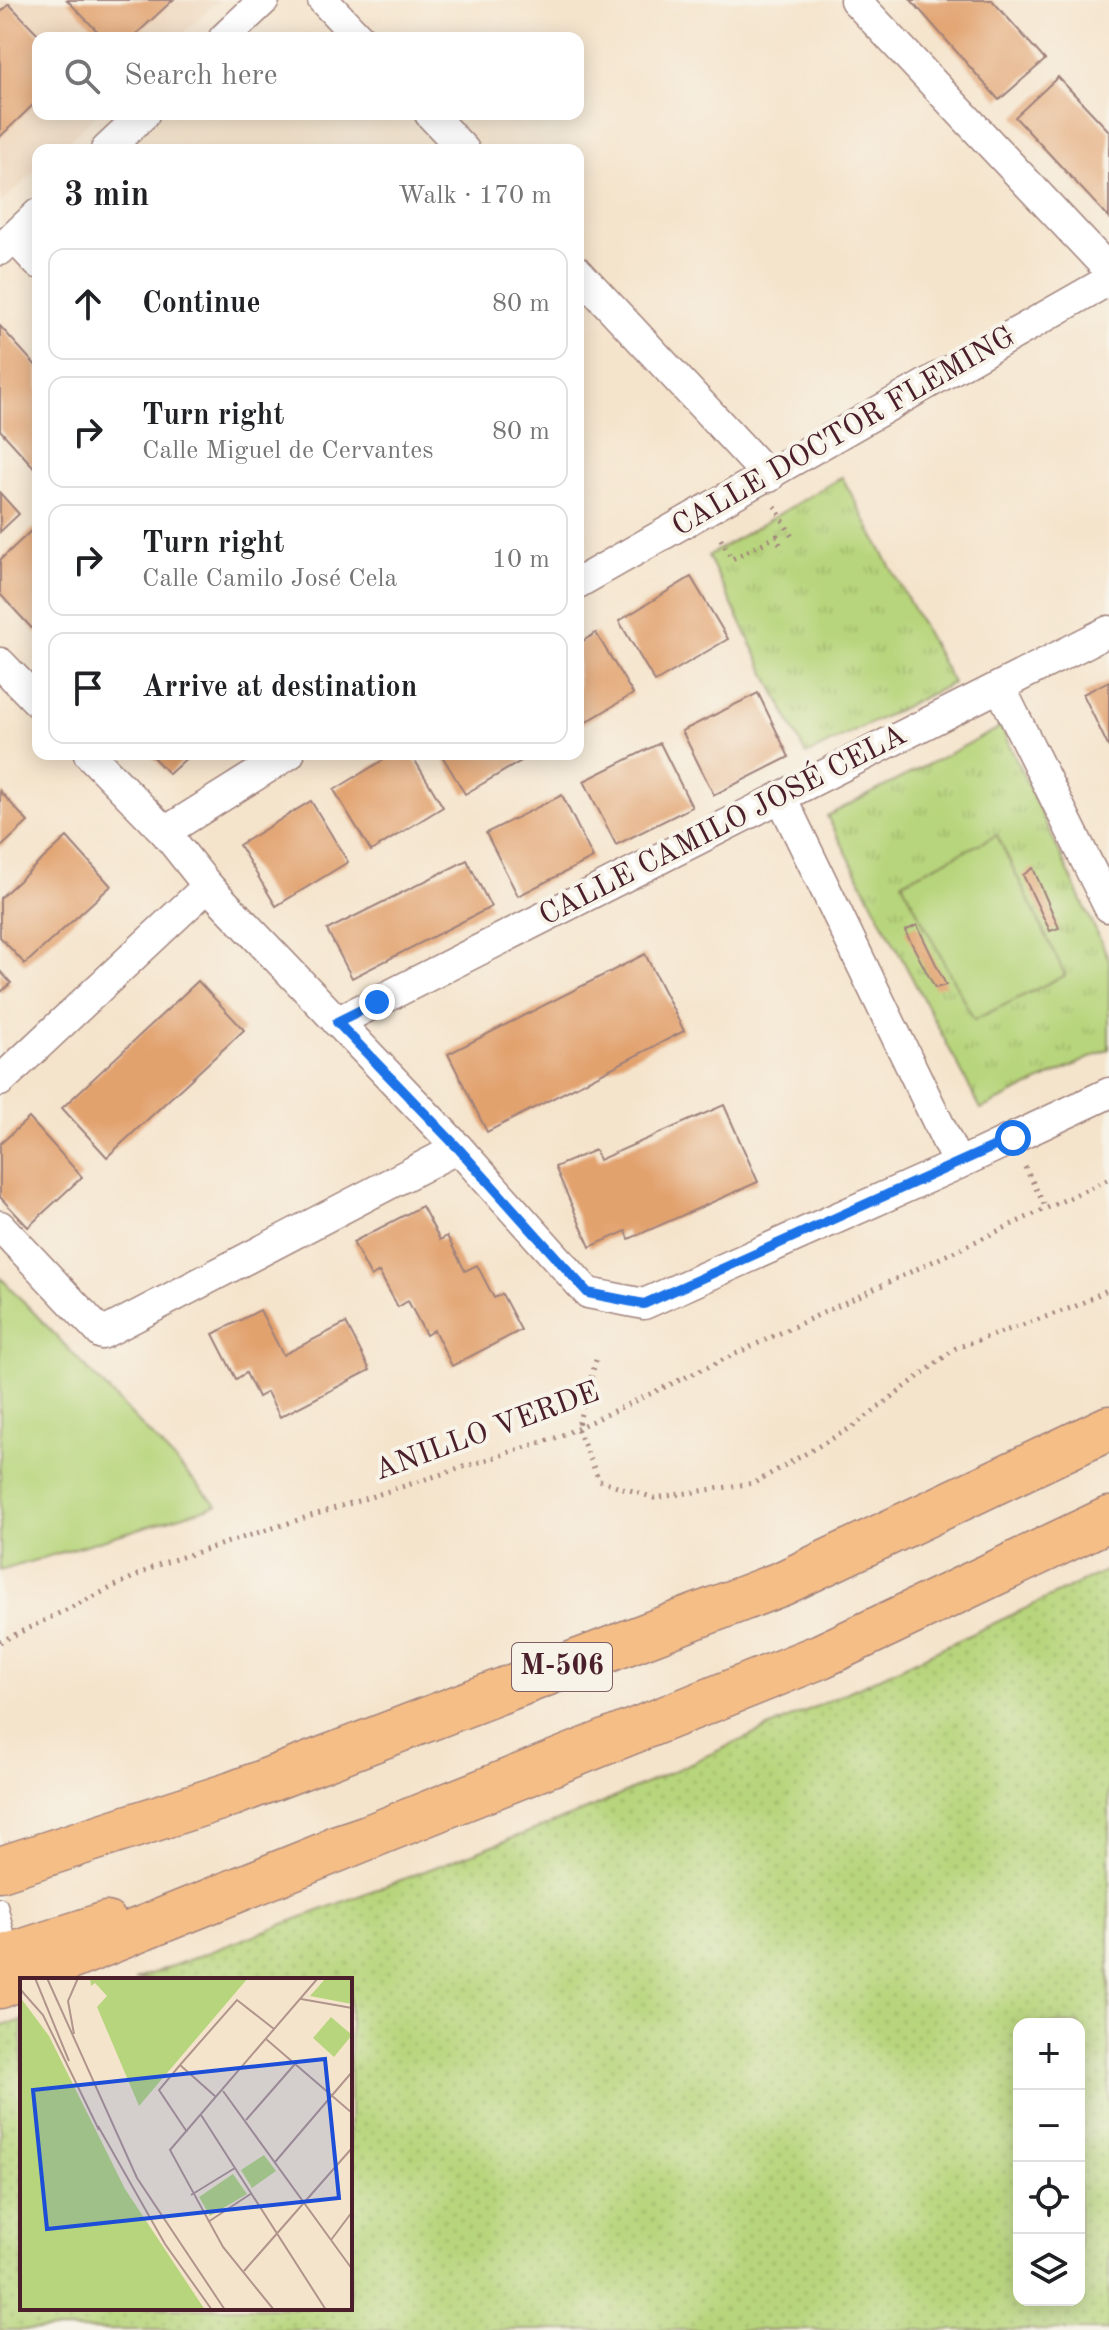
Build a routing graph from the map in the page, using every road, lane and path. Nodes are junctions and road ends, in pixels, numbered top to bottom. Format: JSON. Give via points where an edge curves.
{"nodes":[{"id":1,"x":264,"y":0,"type":"edge"},
{"id":2,"x":323,"y":0,"type":"edge"},
{"id":3,"x":855,"y":0,"type":"edge"},
{"id":4,"x":230,"y":32,"type":"edge"},
{"id":5,"x":353,"y":32,"type":"edge"},
{"id":6,"x":138,"y":120,"type":"edge"},
{"id":7,"x":436,"y":120,"type":"edge"},
{"id":8,"x":112,"y":144,"type":"edge"},
{"id":9,"x":458,"y":144,"type":"edge"},
{"id":10,"x":32,"y":220,"type":"edge"},
{"id":11,"x":7,"y":244,"type":"edge"},
{"id":12,"x":32,"y":259,"type":"edge"},
{"id":13,"x":1109,"y":270,"type":"edge"},
{"id":14,"x":584,"y":278,"type":"edge"},
{"id":15,"x":1109,"y":280,"type":"edge"},
{"id":16,"x":769,"y":477,"type":"junction"},
{"id":17,"x":705,"y":512,"type":"junction"},
{"id":18,"x":782,"y":550,"type":"dead end"},
{"id":19,"x":584,"y":580,"type":"edge"},
{"id":20,"x":1109,"y":631,"type":"edge"},
{"id":21,"x":0,"y":663,"type":"edge"},
{"id":22,"x":1000,"y":687,"type":"junction"},
{"id":23,"x":32,"y":696,"type":"edge"},
{"id":24,"x":95,"y":760,"type":"edge"},
{"id":25,"x":279,"y":760,"type":"edge"},
{"id":26,"x":781,"y":797,"type":"junction"},
{"id":27,"x":165,"y":832,"type":"junction"},
{"id":28,"x":208,"y":886,"type":"junction"},
{"id":29,"x":1109,"y":907,"type":"edge"},
{"id":30,"x":337,"y":1022,"type":"junction"},
{"id":31,"x":0,"y":1081,"type":"edge"},
{"id":32,"x":1109,"y":1093,"type":"edge"},
{"id":33,"x":458,"y":1148,"type":"junction"},
{"id":34,"x":958,"y":1164,"type":"junction"},
{"id":35,"x":1025,"y":1166,"type":"dead end"},
{"id":36,"x":1109,"y":1179,"type":"edge"},
{"id":37,"x":1046,"y":1208,"type":"junction"},
{"id":38,"x":0,"y":1226,"type":"edge"},
{"id":39,"x":1109,"y":1289,"type":"edge"},
{"id":40,"x":596,"y":1360,"type":"dead end"},
{"id":41,"x":577,"y":1428,"type":"junction"},
{"id":42,"x":1109,"y":1428,"type":"edge"},
{"id":43,"x":1109,"y":1519,"type":"edge"},
{"id":44,"x":0,"y":1642,"type":"edge"},
{"id":45,"x":0,"y":1869,"type":"edge"},
{"id":46,"x":0,"y":1905,"type":"edge"},
{"id":47,"x":4,"y":1966,"type":"edge"}],
"edges":[{"from":1,"to":4,"type":"street"},
{"from":2,"to":5,"type":"street"},
{"from":3,"to":13,"type":"street"},
{"from":6,"to":8,"type":"street"},
{"from":7,"to":9,"type":"street"},
{"from":10,"to":11,"type":"street"},
{"from":11,"to":12,"type":"street"},
{"from":14,"to":16,"type":"street"},
{"from":15,"to":16,"type":"street","name":"CALLE DOCTOR FLEMING"},
{"from":16,"to":17,"type":"street","name":"CALLE DOCTOR FLEMING"},
{"from":17,"to":18,"type":"path","via":[[732,559],[777,536]]},
{"from":17,"to":19,"type":"street","name":"CALLE DOCTOR FLEMING"},
{"from":20,"to":22,"type":"street","name":"CALLE CAMILO JOSÉ CELA"},
{"from":21,"to":23,"type":"street"},
{"from":22,"to":26,"type":"street","name":"CALLE CAMILO JOSÉ CELA"},
{"from":22,"to":29,"type":"street"},
{"from":24,"to":27,"type":"street"},
{"from":25,"to":27,"type":"street"},
{"from":26,"to":30,"type":"street","name":"CALLE CAMILO JOSÉ CELA"},
{"from":26,"to":34,"type":"street"},
{"from":27,"to":28,"type":"street"},
{"from":28,"to":30,"type":"street"},
{"from":28,"to":31,"type":"street"},
{"from":30,"to":33,"type":"street"},
{"from":32,"to":34,"type":"street"},
{"from":33,"to":34,"type":"street","via":[[588,1293],[644,1304]]},
{"from":33,"to":38,"type":"street","via":[[102,1334]]},
{"from":35,"to":37,"type":"path"},
{"from":36,"to":37,"type":"path","name":"ANILLO VERDE"},
{"from":37,"to":41,"type":"path","name":"ANILLO VERDE"},
{"from":39,"to":41,"type":"path","via":[[1074,1307],[956,1348],[854,1426],[754,1483],[654,1498],[599,1480]]},
{"from":40,"to":41,"type":"path"},
{"from":41,"to":44,"type":"path","name":"ANILLO VERDE","via":[[160,1564]]},
{"from":42,"to":45,"type":"main road","number":"M-506","via":[[783,1583],[232,1794]]},
{"from":43,"to":47,"type":"main road","via":[[821,1656],[371,1836]]},
{"from":46,"to":47,"type":"lane"}]}
